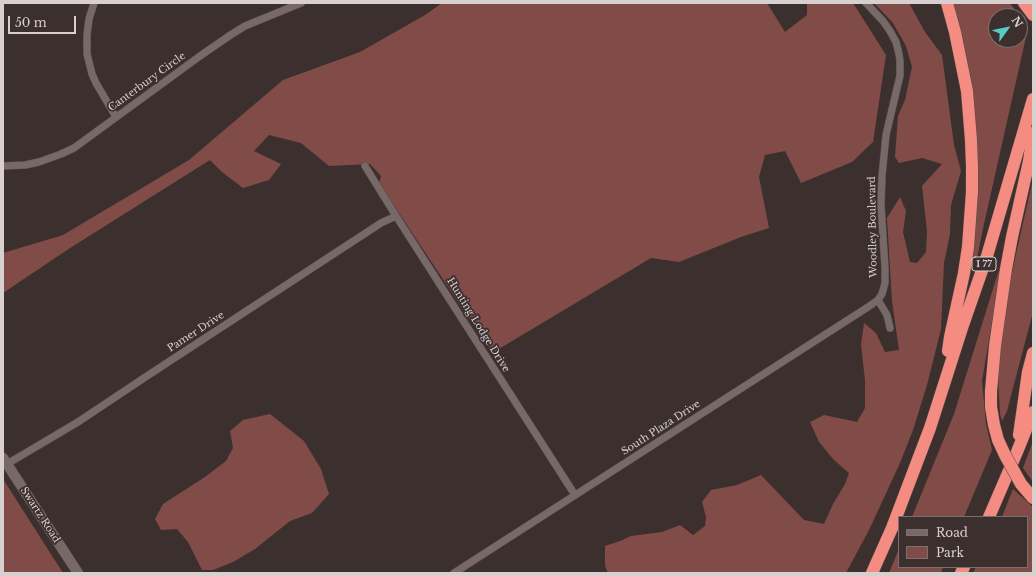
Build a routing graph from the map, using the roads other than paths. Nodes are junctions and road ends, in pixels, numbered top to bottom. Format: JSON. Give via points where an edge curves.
{"nodes":[{"id":1,"x":94,"y":3,"type":"edge"},
{"id":2,"x":301,"y":3,"type":"edge"},
{"id":3,"x":866,"y":3,"type":"edge"},
{"id":4,"x":947,"y":3,"type":"edge"},
{"id":5,"x":1024,"y":3,"type":"edge"},
{"id":6,"x":282,"y":6,"type":"edge"},
{"id":7,"x":1033,"y":15,"type":"edge"},
{"id":8,"x":1033,"y":99,"type":"edge"},
{"id":9,"x":116,"y":116,"type":"junction"},
{"id":10,"x":1033,"y":133,"type":"edge"},
{"id":11,"x":3,"y":166,"type":"edge"},
{"id":12,"x":365,"y":166,"type":"dead end"},
{"id":13,"x":396,"y":216,"type":"junction"},
{"id":14,"x":878,"y":300,"type":"junction"},
{"id":15,"x":890,"y":328,"type":"dead end"},
{"id":16,"x":1033,"y":353,"type":"edge"},
{"id":17,"x":946,"y":382,"type":"junction"},
{"id":18,"x":1033,"y":412,"type":"edge"},
{"id":19,"x":1017,"y":452,"type":"junction"},
{"id":20,"x":5,"y":461,"type":"edge"},
{"id":21,"x":575,"y":495,"type":"junction"},
{"id":22,"x":1033,"y":498,"type":"edge"},
{"id":23,"x":989,"y":516,"type":"edge"},
{"id":24,"x":78,"y":573,"type":"edge"},
{"id":25,"x":454,"y":573,"type":"edge"},
{"id":26,"x":872,"y":573,"type":"edge"}],
"edges":[{"from":1,"to":9,"type":"street","via":[[89,19],[87,54],[96,83]]},
{"from":2,"to":6,"type":"street","name":"Canterbury Circle"},
{"from":3,"to":14,"type":"street","name":"Woodley Boulevard","via":[[890,31],[896,42],[900,61],[900,76],[886,135],[882,176],[885,283]]},
{"from":4,"to":17,"type":"highway","via":[[966,91],[972,179],[968,247],[950,337]]},
{"from":5,"to":7,"type":"highway"},
{"from":6,"to":9,"type":"street","name":"Canterbury Circle","via":[[229,36]]},
{"from":8,"to":17,"type":"highway","number":"I 77","via":[[987,256]]},
{"from":9,"to":11,"type":"street","name":"Canterbury Circle","via":[[79,144],[61,154],[25,165]]},
{"from":10,"to":22,"type":"highway","bridge":true,"via":[[1006,269],[991,391],[991,407],[998,440],[1021,484]]},
{"from":12,"to":13,"type":"street","name":"Hunting Lodge Drive"},
{"from":13,"to":20,"type":"street","name":"Pamer Drive","via":[[381,223],[78,422]]},
{"from":13,"to":21,"type":"street","name":"Hunting Lodge Drive"},
{"from":14,"to":15,"type":"street","via":[[887,315]]},
{"from":14,"to":21,"type":"street","name":"South Plaza Drive"},
{"from":16,"to":19,"type":"highway"},
{"from":17,"to":26,"type":"highway","number":"I 77","via":[[916,468]]},
{"from":18,"to":19,"type":"highway"},
{"from":19,"to":23,"type":"highway"},
{"from":20,"to":24,"type":"street","name":"Swartz Road"},
{"from":21,"to":25,"type":"street","name":"South Plaza Drive"}]}
